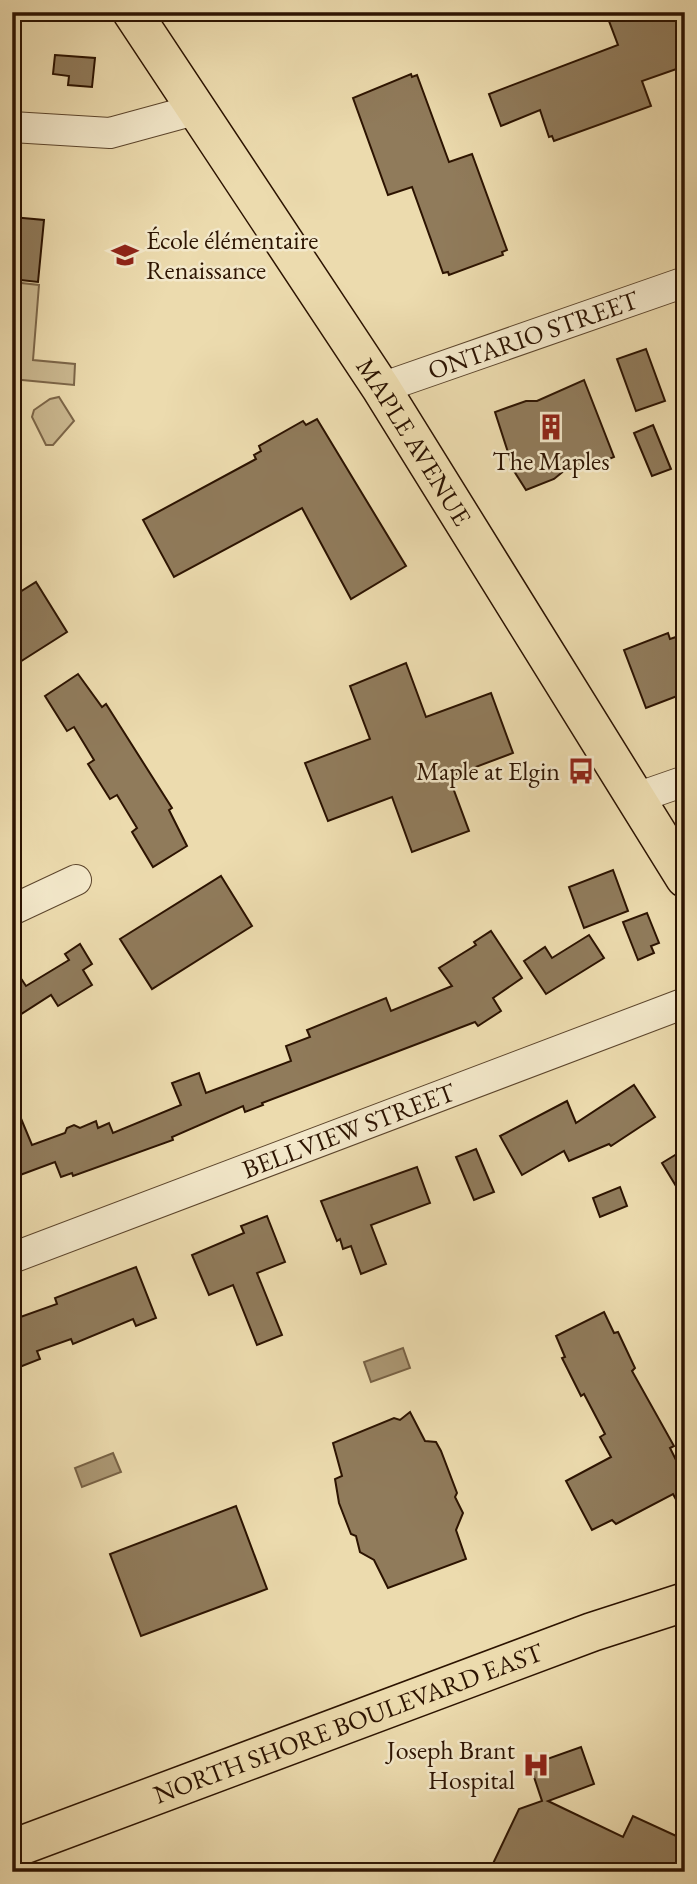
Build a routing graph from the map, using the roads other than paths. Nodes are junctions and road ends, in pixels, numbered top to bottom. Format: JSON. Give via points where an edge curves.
{"nodes":[{"id":1,"x":132,"y":12,"type":"edge"},
{"id":2,"x":198,"y":110,"type":"junction"},
{"id":3,"x":12,"y":127,"type":"edge"},
{"id":4,"x":685,"y":282,"type":"edge"},
{"id":5,"x":381,"y":388,"type":"junction"},
{"id":6,"x":685,"y":780,"type":"edge"},
{"id":7,"x":636,"y":798,"type":"junction"},
{"id":8,"x":685,"y":877,"type":"edge"},
{"id":9,"x":76,"y":880,"type":"dead end"},
{"id":10,"x":12,"y":910,"type":"edge"},
{"id":11,"x":685,"y":1003,"type":"edge"},
{"id":12,"x":12,"y":1258,"type":"edge"},
{"id":13,"x":685,"y":1602,"type":"edge"},
{"id":14,"x":12,"y":1849,"type":"edge"}],
"edges":[{"from":1,"to":2,"type":"main road","name":"MAPLE AVENUE"},
{"from":2,"to":3,"type":"street","via":[[110,133]]},
{"from":2,"to":5,"type":"main road","name":"MAPLE AVENUE"},
{"from":4,"to":5,"type":"street","name":"ONTARIO STREET"},
{"from":5,"to":7,"type":"main road","name":"MAPLE AVENUE"},
{"from":6,"to":7,"type":"street"},
{"from":7,"to":8,"type":"main road","name":"MAPLE AVENUE"},
{"from":9,"to":10,"type":"street"},
{"from":11,"to":12,"type":"street","name":"BELLVIEW STREET"},
{"from":13,"to":14,"type":"main road","name":"NORTH SHORE BOULEVARD EAST","via":[[592,1632]]}]}
